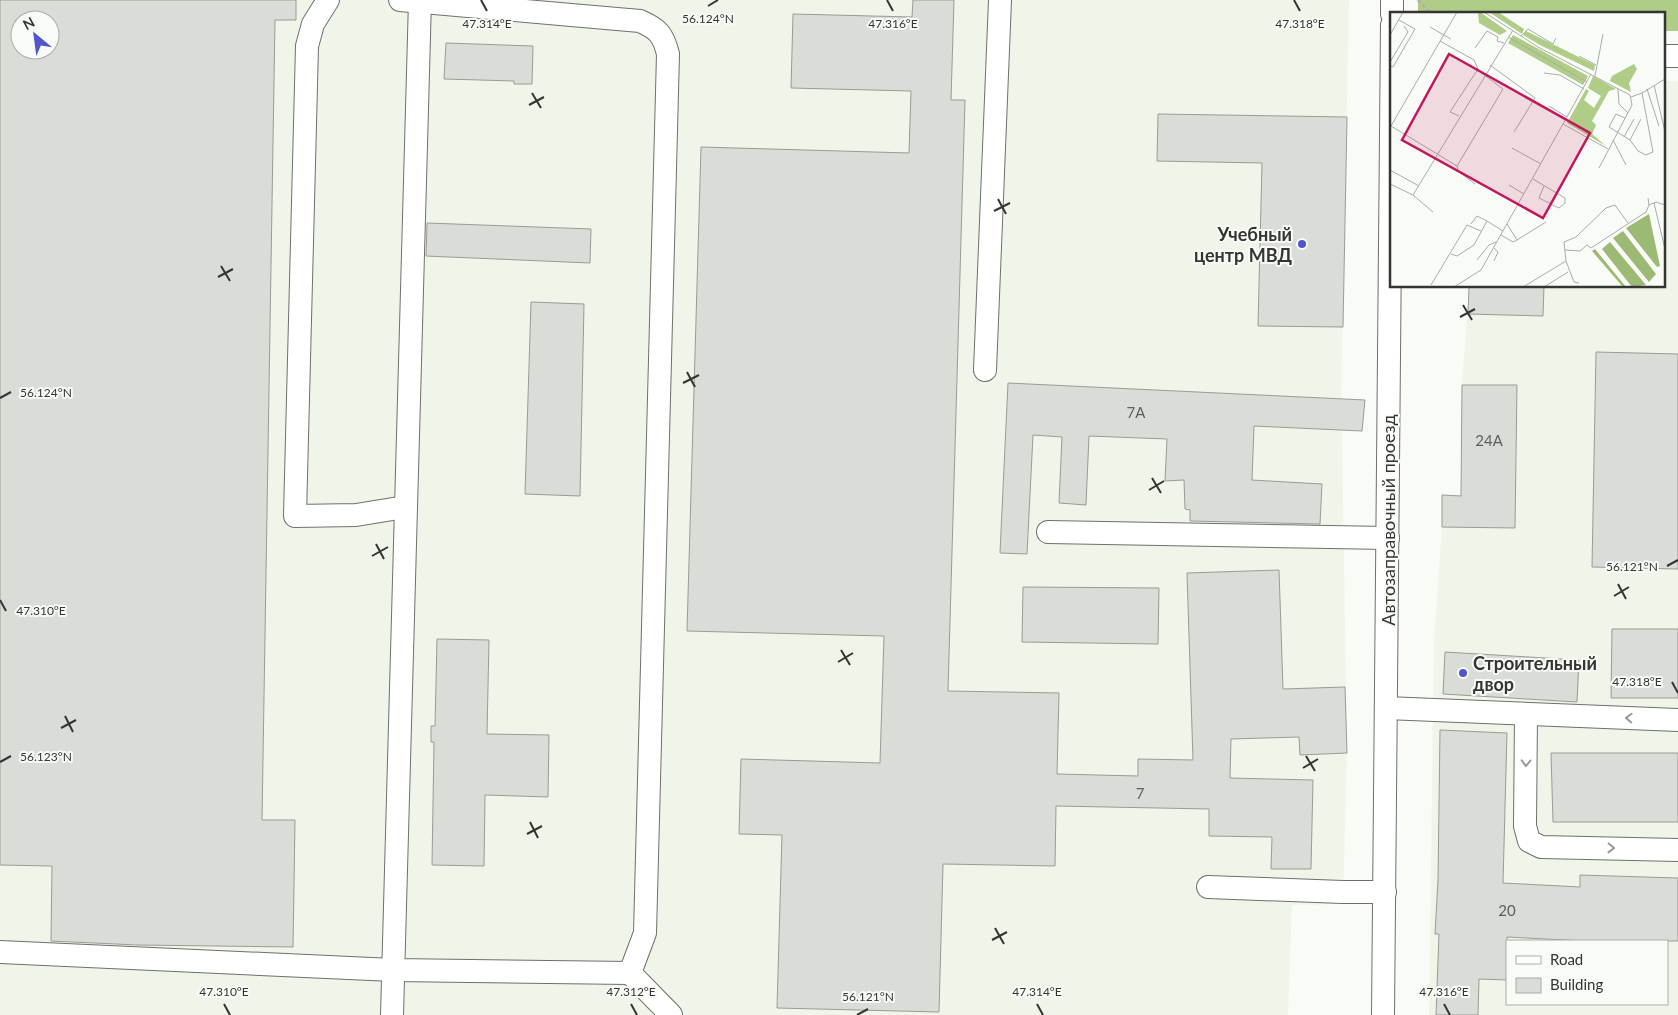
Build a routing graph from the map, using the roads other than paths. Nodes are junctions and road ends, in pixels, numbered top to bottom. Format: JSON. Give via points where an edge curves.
{"nodes":[{"id":1,"x":328,"y":0,"type":"edge"},
{"id":2,"x":1000,"y":0,"type":"edge"},
{"id":3,"x":413,"y":1,"type":"edge"},
{"id":4,"x":1390,"y":288,"type":"edge"},
{"id":5,"x":984,"y":370,"type":"dead end"},
{"id":6,"x":406,"y":506,"type":"junction"},
{"id":7,"x":1048,"y":532,"type":"dead end"},
{"id":8,"x":1388,"y":538,"type":"junction"},
{"id":9,"x":1386,"y":708,"type":"junction"},
{"id":10,"x":1526,"y":714,"type":"junction"},
{"id":11,"x":1678,"y":720,"type":"edge"},
{"id":12,"x":1678,"y":850,"type":"edge"},
{"id":13,"x":1208,"y":887,"type":"dead end"},
{"id":14,"x":1385,"y":892,"type":"junction"},
{"id":15,"x":0,"y":952,"type":"edge"},
{"id":16,"x":393,"y":970,"type":"junction"},
{"id":17,"x":630,"y":973,"type":"junction"},
{"id":18,"x":392,"y":1015,"type":"edge"},
{"id":19,"x":671,"y":1015,"type":"edge"},
{"id":20,"x":1384,"y":1015,"type":"edge"}],
"edges":[{"from":1,"to":6,"type":"street","via":[[313,24],[306,46],[295,516],[356,515]]},
{"from":2,"to":5,"type":"street"},
{"from":3,"to":6,"type":"street"},
{"from":3,"to":17,"type":"street","via":[[640,21],[655,28],[665,40],[668,54],[645,933]]},
{"from":4,"to":8,"type":"street","name":"Автозаправочный проезд"},
{"from":6,"to":16,"type":"street"},
{"from":7,"to":8,"type":"street"},
{"from":8,"to":9,"type":"street","name":"Автозаправочный проезд"},
{"from":9,"to":10,"type":"street"},
{"from":9,"to":14,"type":"street","name":"Автозаправочный проезд"},
{"from":11,"to":10,"type":"street","one_way":true},
{"from":10,"to":12,"type":"street","one_way":true,"via":[[1525,826],[1529,841],[1541,847]]},
{"from":13,"to":14,"type":"street"},
{"from":14,"to":20,"type":"street","name":"Автозаправочный проезд"},
{"from":15,"to":16,"type":"street"},
{"from":16,"to":17,"type":"street"},
{"from":16,"to":18,"type":"street"},
{"from":17,"to":19,"type":"street"}]}
